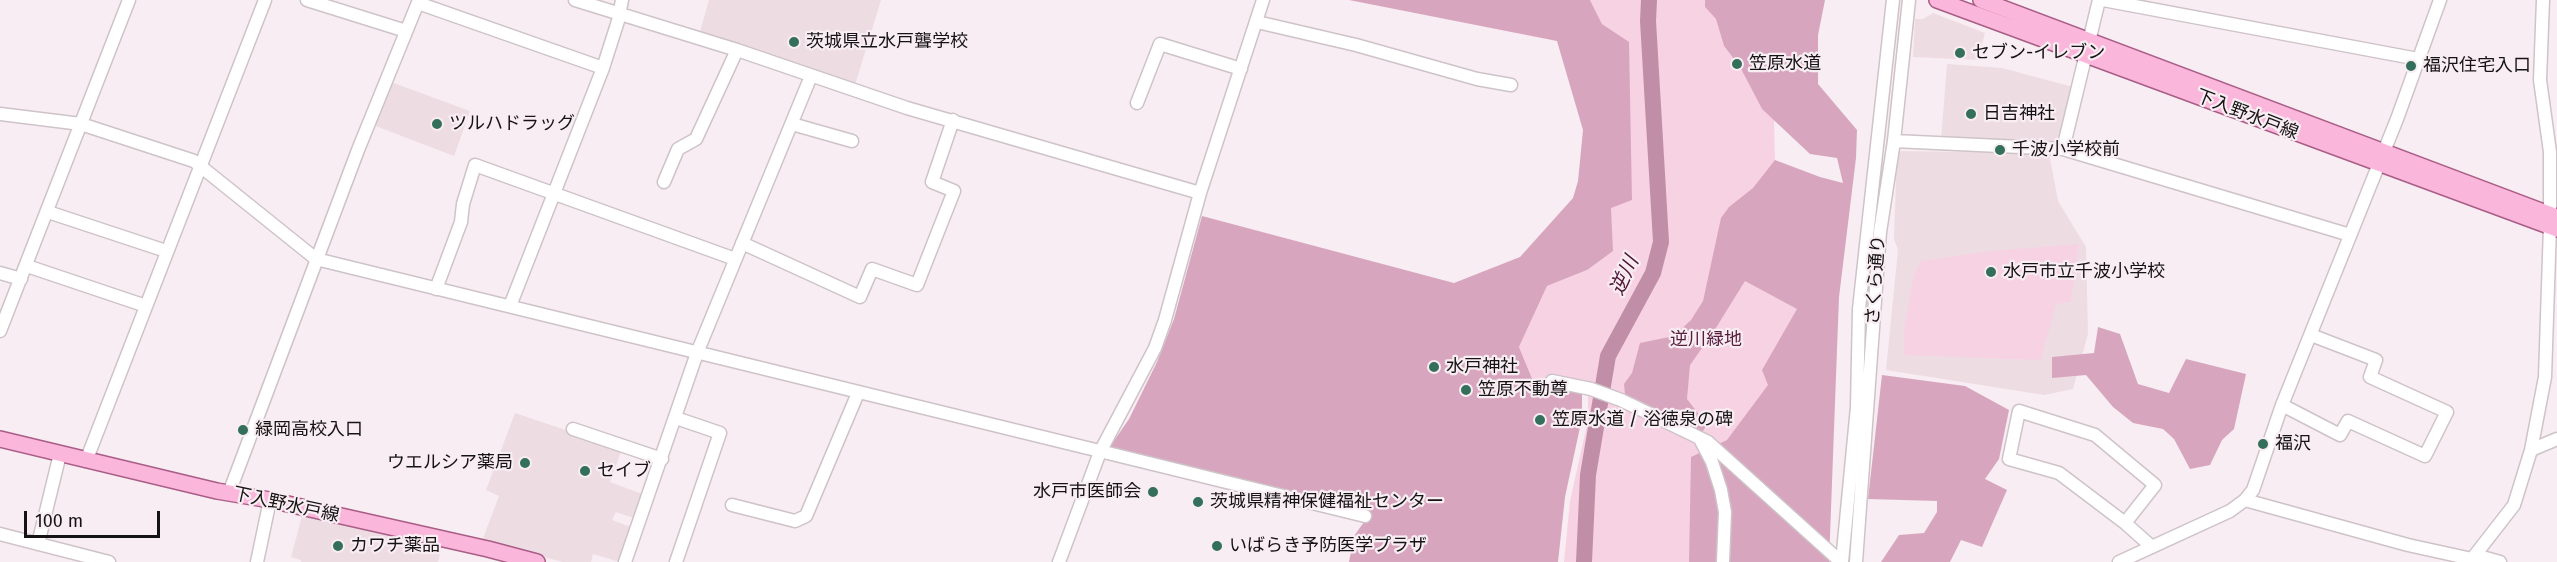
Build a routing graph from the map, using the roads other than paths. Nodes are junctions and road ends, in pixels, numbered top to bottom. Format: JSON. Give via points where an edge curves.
{"nodes":[{"id":1,"x":129,"y":0,"type":"edge"},
{"id":2,"x":265,"y":0,"type":"edge"},
{"id":3,"x":307,"y":0,"type":"edge"},
{"id":4,"x":575,"y":0,"type":"edge"},
{"id":5,"x":622,"y":0,"type":"edge"},
{"id":6,"x":1263,"y":0,"type":"edge"},
{"id":7,"x":1893,"y":0,"type":"edge"},
{"id":8,"x":1909,"y":0,"type":"edge"},
{"id":9,"x":1937,"y":0,"type":"edge"},
{"id":10,"x":1981,"y":0,"type":"edge"},
{"id":11,"x":2099,"y":0,"type":"edge"},
{"id":12,"x":2103,"y":0,"type":"edge"},
{"id":13,"x":2440,"y":0,"type":"edge"},
{"id":14,"x":2543,"y":0,"type":"edge"},
{"id":15,"x":418,"y":1,"type":"edge"},
{"id":16,"x":619,"y":15,"type":"junction"},
{"id":17,"x":1257,"y":22,"type":"junction"},
{"id":18,"x":406,"y":31,"type":"junction"},
{"id":19,"x":2086,"y":47,"type":"junction"},
{"id":20,"x":737,"y":51,"type":"junction"},
{"id":21,"x":2418,"y":59,"type":"junction"},
{"id":22,"x":603,"y":68,"type":"junction"},
{"id":23,"x":1241,"y":69,"type":"junction"},
{"id":24,"x":811,"y":76,"type":"junction"},
{"id":25,"x":1510,"y":85,"type":"dead end"},
{"id":26,"x":1137,"y":103,"type":"dead end"},
{"id":27,"x":0,"y":114,"type":"edge"},
{"id":28,"x":952,"y":120,"type":"junction"},
{"id":29,"x":81,"y":124,"type":"junction"},
{"id":30,"x":792,"y":124,"type":"junction"},
{"id":31,"x":852,"y":141,"type":"dead end"},
{"id":32,"x":1894,"y":141,"type":"junction"},
{"id":33,"x":2063,"y":149,"type":"junction"},
{"id":34,"x":2381,"y":158,"type":"junction"},
{"id":35,"x":201,"y":165,"type":"junction"},
{"id":36,"x":664,"y":182,"type":"dead end"},
{"id":37,"x":1200,"y":194,"type":"junction"},
{"id":38,"x":554,"y":195,"type":"junction"},
{"id":39,"x":48,"y":212,"type":"junction"},
{"id":40,"x":2553,"y":222,"type":"edge"},
{"id":41,"x":2350,"y":235,"type":"junction"},
{"id":42,"x":742,"y":243,"type":"junction"},
{"id":43,"x":166,"y":251,"type":"junction"},
{"id":44,"x":316,"y":259,"type":"junction"},
{"id":45,"x":735,"y":259,"type":"junction"},
{"id":46,"x":27,"y":266,"type":"junction"},
{"id":47,"x":0,"y":273,"type":"edge"},
{"id":48,"x":21,"y":279,"type":"junction"},
{"id":49,"x":436,"y":289,"type":"junction"},
{"id":50,"x":146,"y":306,"type":"junction"},
{"id":51,"x":510,"y":306,"type":"junction"},
{"id":52,"x":0,"y":331,"type":"edge"},
{"id":53,"x":2311,"y":334,"type":"junction"},
{"id":54,"x":697,"y":353,"type":"junction"},
{"id":55,"x":1552,"y":381,"type":"dead end"},
{"id":56,"x":858,"y":393,"type":"junction"},
{"id":57,"x":2282,"y":405,"type":"junction"},
{"id":58,"x":676,"y":418,"type":"junction"},
{"id":59,"x":573,"y":429,"type":"dead end"},
{"id":60,"x":0,"y":439,"type":"edge"},
{"id":61,"x":1700,"y":439,"type":"junction"},
{"id":62,"x":2557,"y":439,"type":"edge"},
{"id":63,"x":2531,"y":450,"type":"junction"},
{"id":64,"x":1100,"y":452,"type":"junction"},
{"id":65,"x":60,"y":454,"type":"junction"},
{"id":66,"x":662,"y":459,"type":"junction"},
{"id":67,"x":86,"y":461,"type":"junction"},
{"id":68,"x":230,"y":493,"type":"junction"},
{"id":69,"x":270,"y":500,"type":"junction"},
{"id":70,"x":2245,"y":500,"type":"junction"},
{"id":71,"x":732,"y":505,"type":"dead end"},
{"id":72,"x":1365,"y":516,"type":"dead end"},
{"id":73,"x":2125,"y":523,"type":"junction"},
{"id":74,"x":0,"y":534,"type":"edge"},
{"id":75,"x":38,"y":544,"type":"junction"},
{"id":76,"x":2152,"y":547,"type":"junction"},
{"id":77,"x":2475,"y":555,"type":"junction"},
{"id":78,"x":109,"y":562,"type":"edge"},
{"id":79,"x":257,"y":562,"type":"edge"},
{"id":80,"x":537,"y":562,"type":"edge"},
{"id":81,"x":626,"y":562,"type":"edge"},
{"id":82,"x":676,"y":562,"type":"edge"},
{"id":83,"x":1059,"y":562,"type":"edge"},
{"id":84,"x":1723,"y":562,"type":"edge"},
{"id":85,"x":1842,"y":562,"type":"edge"},
{"id":86,"x":1856,"y":562,"type":"edge"},
{"id":87,"x":2119,"y":562,"type":"edge"},
{"id":88,"x":2500,"y":562,"type":"edge"}],
"edges":[{"from":1,"to":29,"type":"street"},
{"from":2,"to":35,"type":"street"},
{"from":3,"to":18,"type":"street"},
{"from":4,"to":16,"type":"street"},
{"from":5,"to":16,"type":"street"},
{"from":6,"to":17,"type":"street"},
{"from":7,"to":85,"type":"street","name":"さくら通り","via":[[1861,286],[1857,407]]},
{"from":8,"to":32,"type":"street","name":"さくら通り"},
{"from":9,"to":19,"type":"main road","name":"下入野水戸線"},
{"from":10,"to":19,"type":"main road","name":"下入野水戸線"},
{"from":11,"to":19,"type":"street"},
{"from":12,"to":21,"type":"street"},
{"from":13,"to":21,"type":"street"},
{"from":14,"to":40,"type":"street","via":[[2540,80],[2550,152]]},
{"from":15,"to":18,"type":"street"},
{"from":15,"to":22,"type":"street"},
{"from":16,"to":20,"type":"street"},
{"from":16,"to":22,"type":"street"},
{"from":17,"to":23,"type":"street"},
{"from":17,"to":25,"type":"street"},
{"from":18,"to":44,"type":"street"},
{"from":19,"to":33,"type":"street"},
{"from":19,"to":34,"type":"main road","name":"下入野水戸線"},
{"from":20,"to":24,"type":"street"},
{"from":20,"to":36,"type":"street","via":[[696,139],[678,148]]},
{"from":21,"to":34,"type":"street"},
{"from":22,"to":38,"type":"street"},
{"from":23,"to":26,"type":"street","via":[[1160,44]]},
{"from":23,"to":37,"type":"street"},
{"from":24,"to":28,"type":"street"},
{"from":24,"to":30,"type":"street"},
{"from":27,"to":29,"type":"street"},
{"from":28,"to":37,"type":"street"},
{"from":28,"to":42,"type":"street","via":[[932,182],[954,191],[917,285],[872,269],[860,297]]},
{"from":29,"to":35,"type":"street"},
{"from":29,"to":39,"type":"street"},
{"from":30,"to":31,"type":"street"},
{"from":30,"to":42,"type":"street"},
{"from":32,"to":33,"type":"street"},
{"from":32,"to":86,"type":"street","name":"さくら通り","via":[[1880,232]]},
{"from":33,"to":41,"type":"street"},
{"from":34,"to":40,"type":"main road","name":"下入野水戸線"},
{"from":34,"to":41,"type":"street"},
{"from":35,"to":43,"type":"street"},
{"from":35,"to":44,"type":"street"},
{"from":37,"to":64,"type":"street","via":[[1155,348]]},
{"from":38,"to":45,"type":"street"},
{"from":38,"to":49,"type":"street","via":[[475,165],[461,222]]},
{"from":38,"to":51,"type":"street"},
{"from":39,"to":43,"type":"street"},
{"from":39,"to":46,"type":"street"},
{"from":40,"to":63,"type":"street","via":[[2545,377]]},
{"from":41,"to":53,"type":"street"},
{"from":42,"to":45,"type":"street"},
{"from":43,"to":50,"type":"street"},
{"from":44,"to":49,"type":"street"},
{"from":44,"to":68,"type":"street"},
{"from":45,"to":54,"type":"street"},
{"from":46,"to":48,"type":"street"},
{"from":46,"to":50,"type":"street"},
{"from":47,"to":48,"type":"street"},
{"from":48,"to":52,"type":"street"},
{"from":49,"to":51,"type":"street"},
{"from":50,"to":67,"type":"street"},
{"from":51,"to":54,"type":"street"},
{"from":53,"to":57,"type":"street"},
{"from":53,"to":57,"type":"street","via":[[2376,360],[2370,377],[2447,412],[2425,456],[2348,421],[2340,435]]},
{"from":54,"to":56,"type":"street"},
{"from":54,"to":58,"type":"street"},
{"from":55,"to":61,"type":"street","via":[[1614,397]]},
{"from":56,"to":64,"type":"street"},
{"from":56,"to":71,"type":"street","via":[[806,516],[795,521]]},
{"from":57,"to":70,"type":"street","via":[[2253,489]]},
{"from":58,"to":66,"type":"street"},
{"from":58,"to":82,"type":"street","via":[[720,433]]},
{"from":59,"to":66,"type":"street"},
{"from":60,"to":65,"type":"main road","name":"下入野水戸線"},
{"from":61,"to":84,"type":"street","via":[[1721,490],[1725,512]]},
{"from":61,"to":85,"type":"street"},
{"from":62,"to":63,"type":"street"},
{"from":63,"to":77,"type":"street","via":[[2514,505]]},
{"from":64,"to":72,"type":"street"},
{"from":64,"to":83,"type":"street"},
{"from":65,"to":67,"type":"main road","name":"下入野水戸線"},
{"from":65,"to":75,"type":"street"},
{"from":66,"to":81,"type":"street"},
{"from":67,"to":68,"type":"main road","name":"下入野水戸線"},
{"from":68,"to":69,"type":"main road","name":"下入野水戸線"},
{"from":69,"to":79,"type":"street"},
{"from":69,"to":80,"type":"main road","name":"下入野水戸線"},
{"from":70,"to":76,"type":"street"},
{"from":70,"to":77,"type":"street","via":[[2408,545],[2472,559]]},
{"from":73,"to":73,"type":"street","via":[[2059,473],[2009,459],[2019,411],[2095,435],[2155,485]]},
{"from":73,"to":76,"type":"street"},
{"from":74,"to":75,"type":"street"},
{"from":75,"to":78,"type":"street"},
{"from":76,"to":87,"type":"street"},
{"from":77,"to":88,"type":"street"}]}
